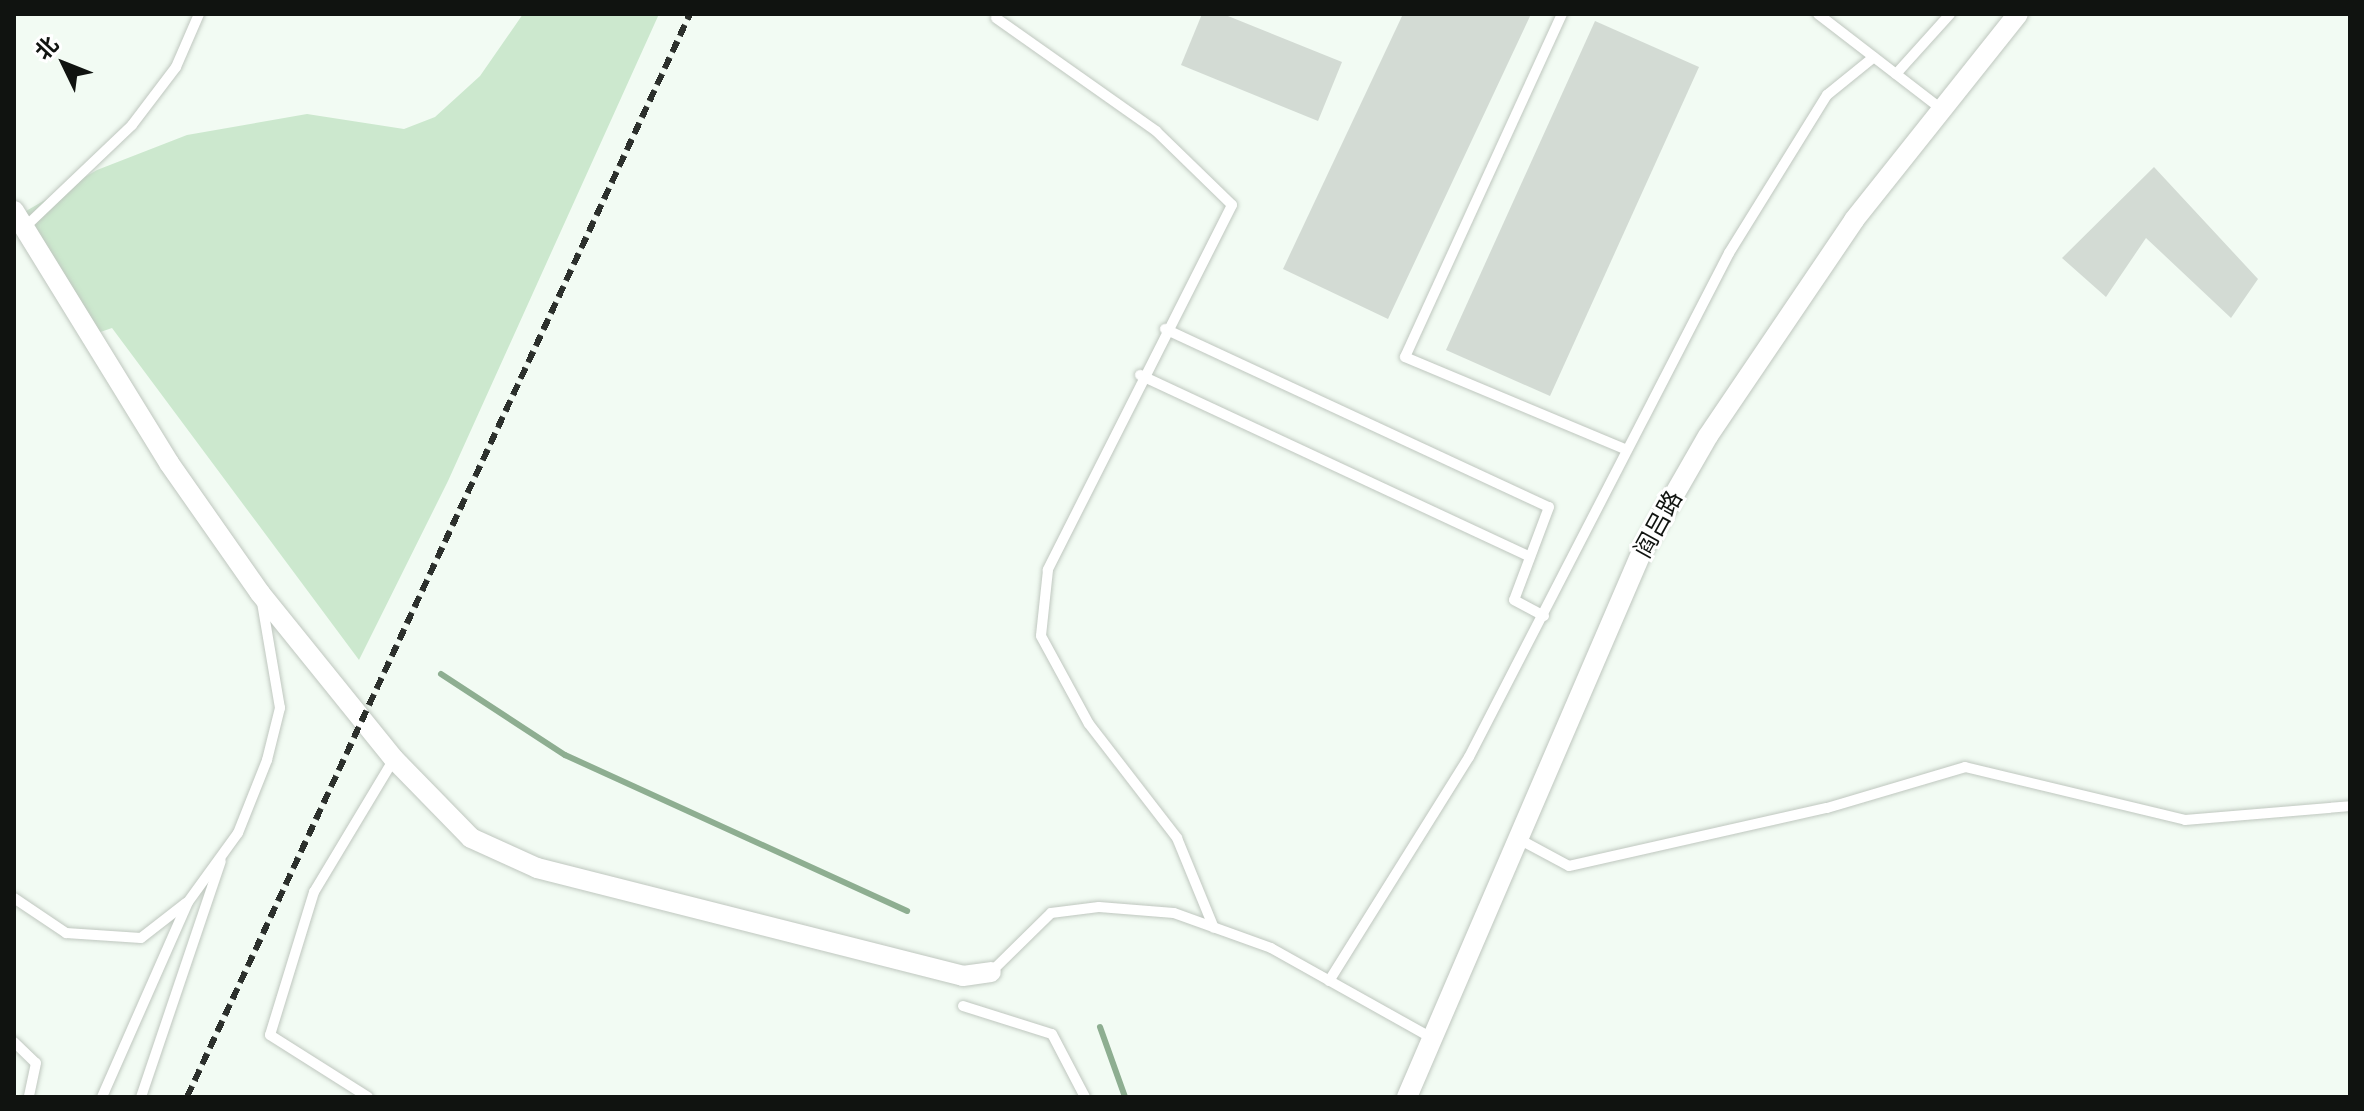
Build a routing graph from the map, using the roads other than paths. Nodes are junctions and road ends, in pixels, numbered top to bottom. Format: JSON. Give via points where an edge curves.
{"nodes":[{"id":1,"x":199,"y":14,"type":"edge"},
{"id":2,"x":1562,"y":14,"type":"edge"},
{"id":3,"x":1818,"y":14,"type":"edge"},
{"id":4,"x":1950,"y":14,"type":"edge"},
{"id":5,"x":2018,"y":14,"type":"edge"},
{"id":6,"x":996,"y":18,"type":"dead end"},
{"id":7,"x":1874,"y":57,"type":"junction"},
{"id":8,"x":1896,"y":74,"type":"junction"},
{"id":9,"x":1940,"y":108,"type":"junction"},
{"id":10,"x":19,"y":220,"type":"edge"},
{"id":11,"x":1165,"y":329,"type":"junction"},
{"id":12,"x":1140,"y":375,"type":"junction"},
{"id":13,"x":1625,"y":449,"type":"junction"},
{"id":14,"x":1530,"y":557,"type":"junction"},
{"id":15,"x":260,"y":593,"type":"junction"},
{"id":16,"x":1544,"y":616,"type":"junction"},
{"id":17,"x":394,"y":759,"type":"junction"},
{"id":18,"x":2350,"y":806,"type":"edge"},
{"id":19,"x":1513,"y":836,"type":"junction"},
{"id":20,"x":223,"y":855,"type":"junction"},
{"id":21,"x":14,"y":898,"type":"edge"},
{"id":22,"x":188,"y":902,"type":"junction"},
{"id":23,"x":1214,"y":928,"type":"junction"},
{"id":24,"x":991,"y":972,"type":"joint"},
{"id":25,"x":1329,"y":981,"type":"junction"},
{"id":26,"x":963,"y":1006,"type":"dead end"},
{"id":27,"x":1432,"y":1038,"type":"junction"},
{"id":28,"x":14,"y":1042,"type":"edge"},
{"id":29,"x":29,"y":1097,"type":"edge"},
{"id":30,"x":102,"y":1097,"type":"edge"},
{"id":31,"x":141,"y":1097,"type":"edge"},
{"id":32,"x":368,"y":1097,"type":"edge"},
{"id":33,"x":1085,"y":1097,"type":"edge"},
{"id":34,"x":1407,"y":1097,"type":"edge"}],
"edges":[{"from":1,"to":10,"type":"lane","via":[[176,67],[132,125]]},
{"from":2,"to":13,"type":"lane","via":[[1405,357]]},
{"from":3,"to":7,"type":"lane"},
{"from":4,"to":8,"type":"lane"},
{"from":5,"to":9,"type":"street","name":"阎吕路"},
{"from":6,"to":11,"type":"lane","via":[[1156,131],[1232,205]]},
{"from":7,"to":8,"type":"lane"},
{"from":7,"to":13,"type":"lane","via":[[1827,95],[1729,253]]},
{"from":8,"to":9,"type":"lane"},
{"from":9,"to":19,"type":"street","name":"阎吕路","via":[[1854,220],[1701,448],[1643,549]]},
{"from":10,"to":15,"type":"street","via":[[169,463]]},
{"from":11,"to":12,"type":"lane"},
{"from":11,"to":14,"type":"lane","via":[[1549,507]]},
{"from":12,"to":14,"type":"lane"},
{"from":12,"to":23,"type":"lane","via":[[1048,570],[1041,636],[1089,724],[1177,838]]},
{"from":13,"to":16,"type":"lane"},
{"from":14,"to":16,"type":"lane","via":[[1514,600]]},
{"from":15,"to":17,"type":"street"},
{"from":15,"to":20,"type":"lane","via":[[280,708],[238,833]]},
{"from":16,"to":25,"type":"lane","via":[[1469,757]]},
{"from":17,"to":24,"type":"street","via":[[471,838],[537,868],[963,976]]},
{"from":17,"to":32,"type":"lane","via":[[314,892],[270,1035]]},
{"from":18,"to":19,"type":"lane","via":[[2185,820],[1965,767],[1827,808],[1569,866]]},
{"from":19,"to":27,"type":"street","name":"阎吕路"},
{"from":20,"to":22,"type":"lane"},
{"from":20,"to":31,"type":"lane"},
{"from":21,"to":22,"type":"lane","via":[[66,933],[141,938]]},
{"from":22,"to":30,"type":"lane"},
{"from":23,"to":24,"type":"lane","via":[[1174,913],[1099,907],[1051,913]]},
{"from":23,"to":25,"type":"lane"},
{"from":25,"to":27,"type":"lane"},
{"from":26,"to":33,"type":"lane","via":[[1052,1034]]},
{"from":27,"to":34,"type":"street","name":"阎吕路"},
{"from":28,"to":29,"type":"lane","via":[[36,1063]]}]}
